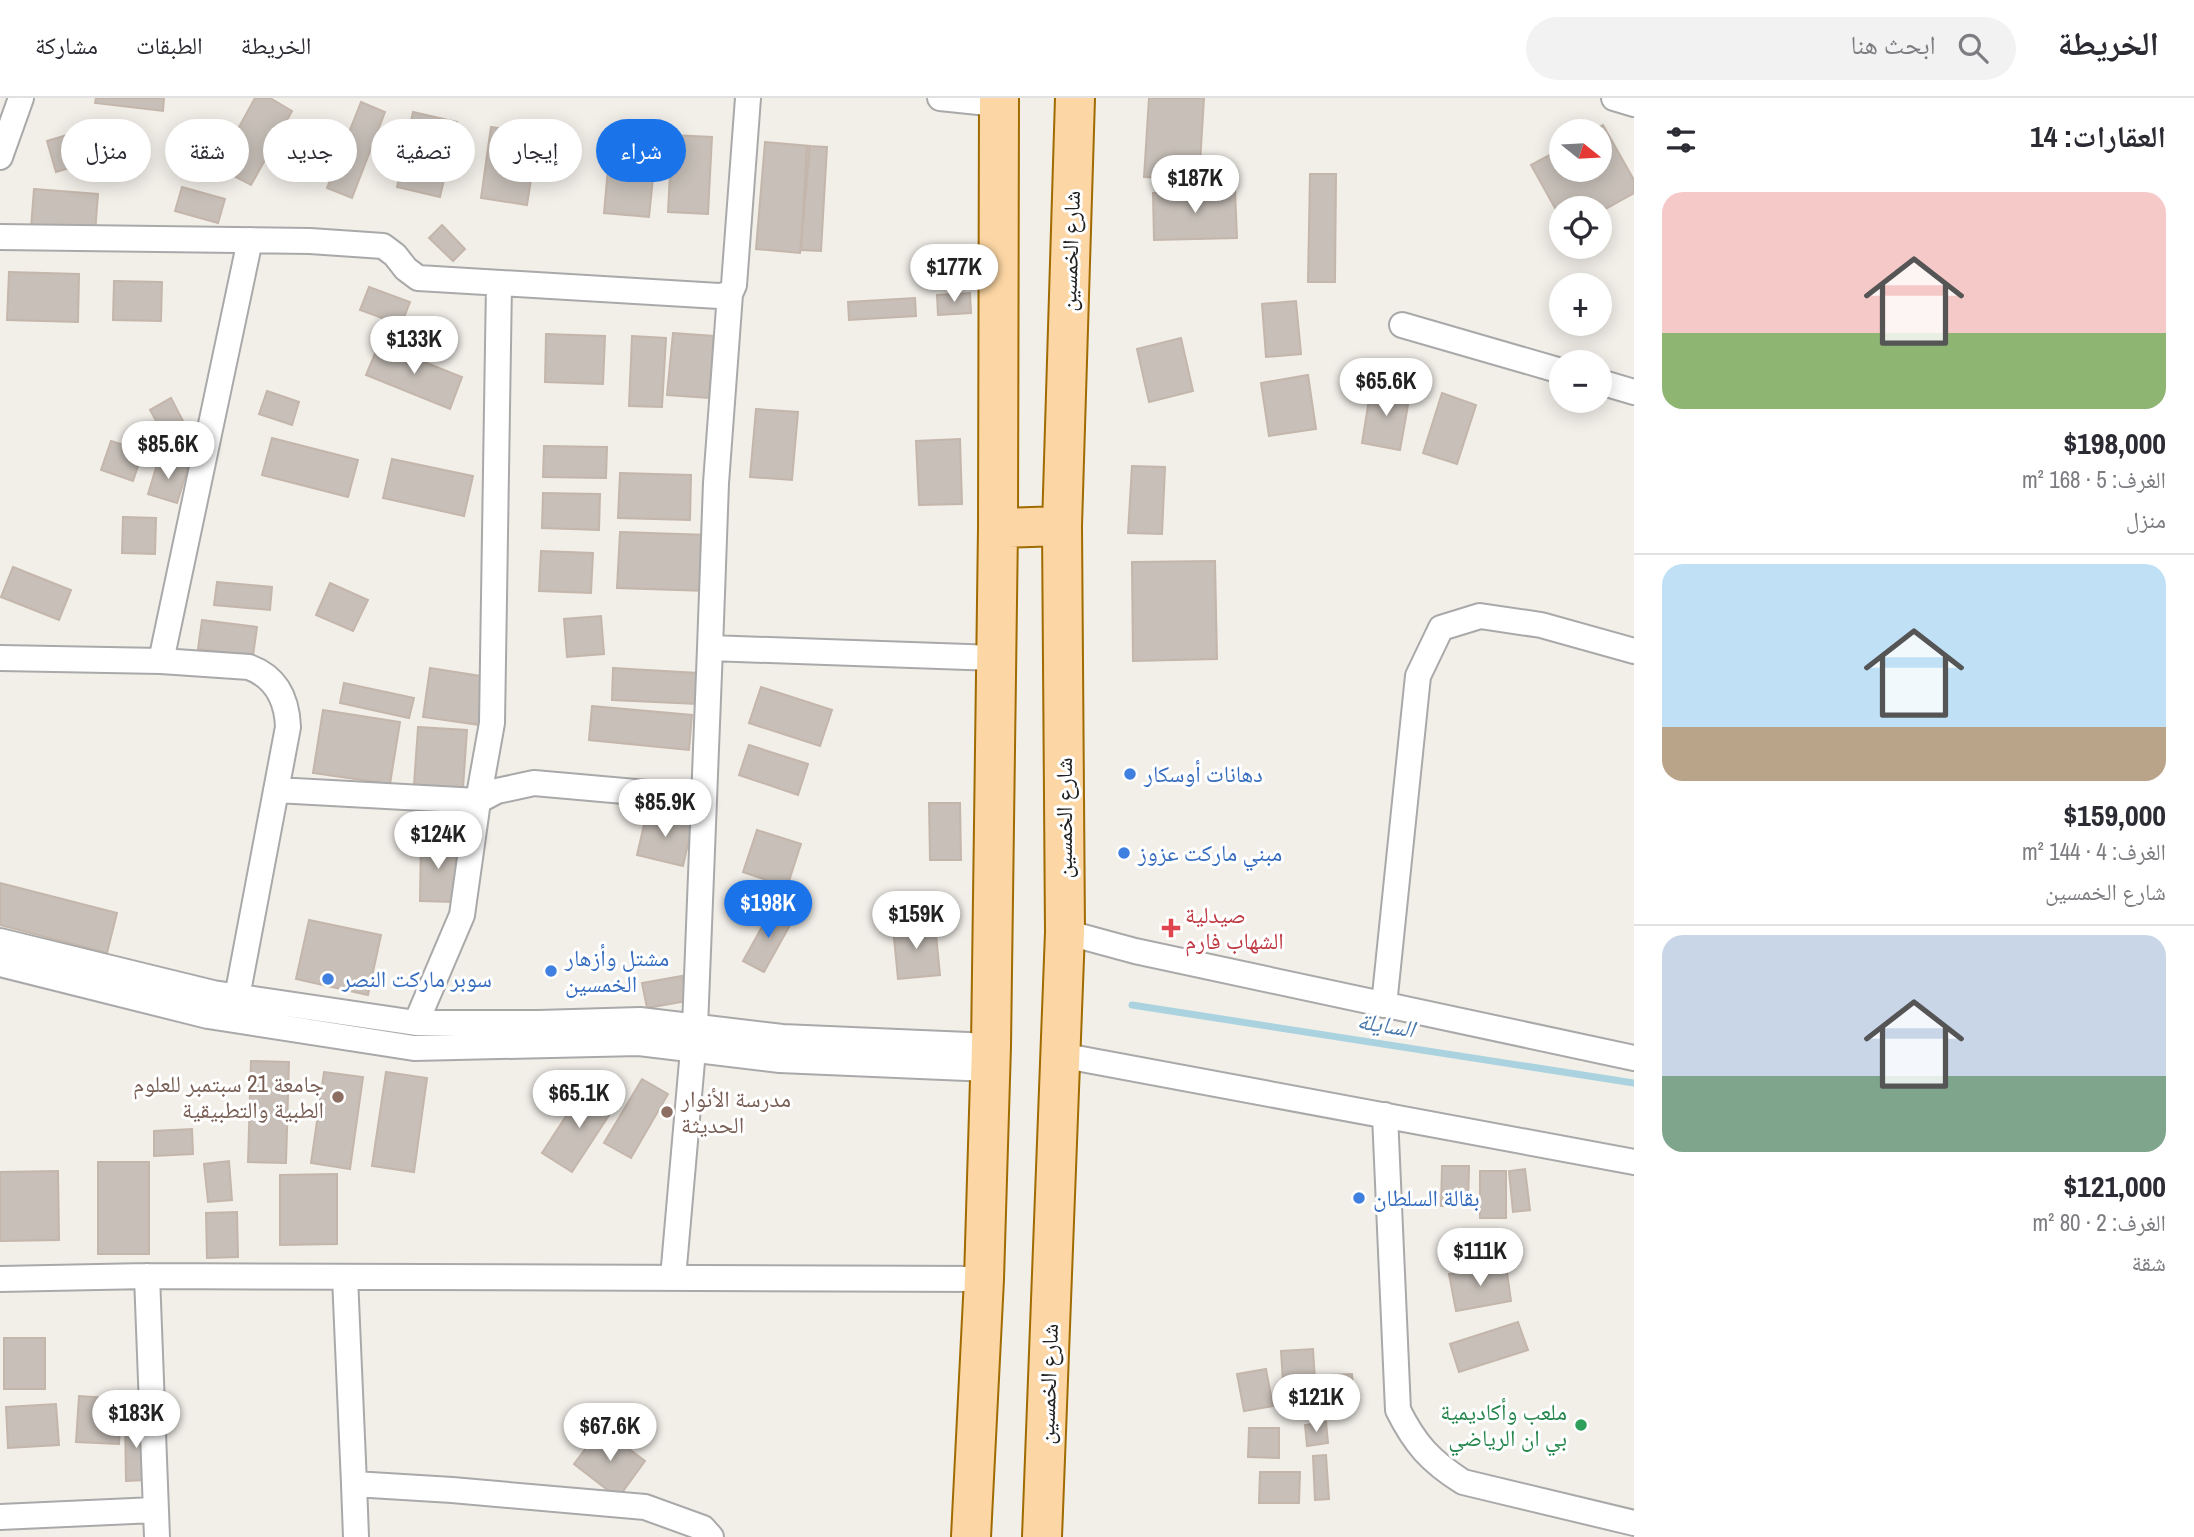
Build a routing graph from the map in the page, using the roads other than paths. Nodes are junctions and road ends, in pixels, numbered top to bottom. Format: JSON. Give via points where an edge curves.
{"nodes":[{"id":1,"x":22,"y":98,"type":"edge"},
{"id":2,"x":748,"y":98,"type":"edge"},
{"id":3,"x":940,"y":98,"type":"edge"},
{"id":4,"x":1074,"y":98,"type":"edge"},
{"id":5,"x":999,"y":101,"type":"edge"},
{"id":6,"x":0,"y":157,"type":"edge"},
{"id":7,"x":0,"y":237,"type":"edge"},
{"id":8,"x":250,"y":240,"type":"junction"},
{"id":9,"x":499,"y":283,"type":"junction"},
{"id":10,"x":730,"y":294,"type":"junction"},
{"id":11,"x":1402,"y":325,"type":"dead end"},
{"id":12,"x":1549,"y":368,"type":"edge"},
{"id":13,"x":1612,"y":385,"type":"edge"},
{"id":14,"x":1634,"y":391,"type":"edge"},
{"id":15,"x":1062,"y":526,"type":"junction"},
{"id":16,"x":999,"y":528,"type":"junction"},
{"id":17,"x":710,"y":648,"type":"junction"},
{"id":18,"x":1634,"y":651,"type":"edge"},
{"id":19,"x":0,"y":658,"type":"edge"},
{"id":20,"x":996,"y":658,"type":"junction"},
{"id":21,"x":161,"y":661,"type":"junction"},
{"id":22,"x":276,"y":790,"type":"junction"},
{"id":23,"x":703,"y":798,"type":"junction"},
{"id":24,"x":478,"y":801,"type":"junction"},
{"id":25,"x":1065,"y":932,"type":"junction"},
{"id":26,"x":0,"y":941,"type":"edge"},
{"id":27,"x":0,"y":964,"type":"edge"},
{"id":28,"x":237,"y":997,"type":"junction"},
{"id":29,"x":1384,"y":1005,"type":"junction"},
{"id":30,"x":416,"y":1023,"type":"junction"},
{"id":31,"x":693,"y":1038,"type":"junction"},
{"id":32,"x":1060,"y":1055,"type":"junction"},
{"id":33,"x":991,"y":1057,"type":"junction"},
{"id":34,"x":1634,"y":1058,"type":"edge"},
{"id":35,"x":1385,"y":1115,"type":"junction"},
{"id":36,"x":1634,"y":1163,"type":"edge"},
{"id":37,"x":148,"y":1276,"type":"junction"},
{"id":38,"x":345,"y":1277,"type":"junction"},
{"id":39,"x":673,"y":1278,"type":"junction"},
{"id":40,"x":0,"y":1279,"type":"edge"},
{"id":41,"x":984,"y":1279,"type":"junction"},
{"id":42,"x":354,"y":1484,"type":"junction"},
{"id":43,"x":155,"y":1510,"type":"junction"},
{"id":44,"x":0,"y":1517,"type":"edge"},
{"id":45,"x":1634,"y":1523,"type":"edge"},
{"id":46,"x":157,"y":1537,"type":"edge"},
{"id":47,"x":356,"y":1537,"type":"edge"},
{"id":48,"x":711,"y":1537,"type":"edge"},
{"id":49,"x":971,"y":1537,"type":"edge"},
{"id":50,"x":1042,"y":1537,"type":"edge"}],
"edges":[{"from":1,"to":6,"type":"street"},
{"from":2,"to":10,"type":"street"},
{"from":3,"to":5,"type":"street"},
{"from":4,"to":15,"type":"main road","name":"شارع الخمسين"},
{"from":5,"to":16,"type":"main road"},
{"from":7,"to":8,"type":"street"},
{"from":8,"to":9,"type":"street","via":[[383,246],[418,278]]},
{"from":8,"to":21,"type":"street"},
{"from":9,"to":10,"type":"street"},
{"from":9,"to":24,"type":"street","via":[[492,723]]},
{"from":10,"to":17,"type":"street"},
{"from":11,"to":12,"type":"street"},
{"from":13,"to":14,"type":"street"},
{"from":15,"to":16,"type":"main road"},
{"from":15,"to":25,"type":"main road","name":"شارع الخمسين"},
{"from":16,"to":20,"type":"main road"},
{"from":17,"to":20,"type":"street"},
{"from":17,"to":23,"type":"street"},
{"from":18,"to":29,"type":"street","via":[[1541,625],[1480,616],[1441,628],[1418,676]]},
{"from":19,"to":21,"type":"street"},
{"from":20,"to":33,"type":"main road"},
{"from":21,"to":22,"type":"street","via":[[249,667],[270,678],[284,699],[288,727]]},
{"from":22,"to":24,"type":"street"},
{"from":22,"to":28,"type":"street"},
{"from":23,"to":24,"type":"street","via":[[534,783],[496,791]]},
{"from":23,"to":31,"type":"street"},
{"from":24,"to":30,"type":"street","via":[[462,915]]},
{"from":25,"to":29,"type":"street"},
{"from":25,"to":32,"type":"main road","name":"شارع الخمسين"},
{"from":26,"to":28,"type":"street"},
{"from":27,"to":31,"type":"street","via":[[208,1016],[414,1048]]},
{"from":28,"to":30,"type":"street"},
{"from":29,"to":34,"type":"street"},
{"from":30,"to":31,"type":"street","via":[[640,1020]]},
{"from":31,"to":33,"type":"street","via":[[782,1037]]},
{"from":31,"to":39,"type":"street"},
{"from":32,"to":35,"type":"street"},
{"from":32,"to":50,"type":"main road","name":"شارع الخمسين"},
{"from":33,"to":41,"type":"main road"},
{"from":35,"to":36,"type":"street"},
{"from":35,"to":45,"type":"street","via":[[1398,1410],[1408,1430],[1424,1453],[1463,1482]]},
{"from":37,"to":38,"type":"street"},
{"from":37,"to":40,"type":"street"},
{"from":37,"to":43,"type":"street"},
{"from":38,"to":39,"type":"street"},
{"from":38,"to":42,"type":"street"},
{"from":39,"to":41,"type":"street"},
{"from":41,"to":49,"type":"main road"},
{"from":42,"to":47,"type":"street"},
{"from":42,"to":48,"type":"street","via":[[645,1507],[704,1528]]},
{"from":43,"to":44,"type":"street"},
{"from":43,"to":46,"type":"street"}]}
